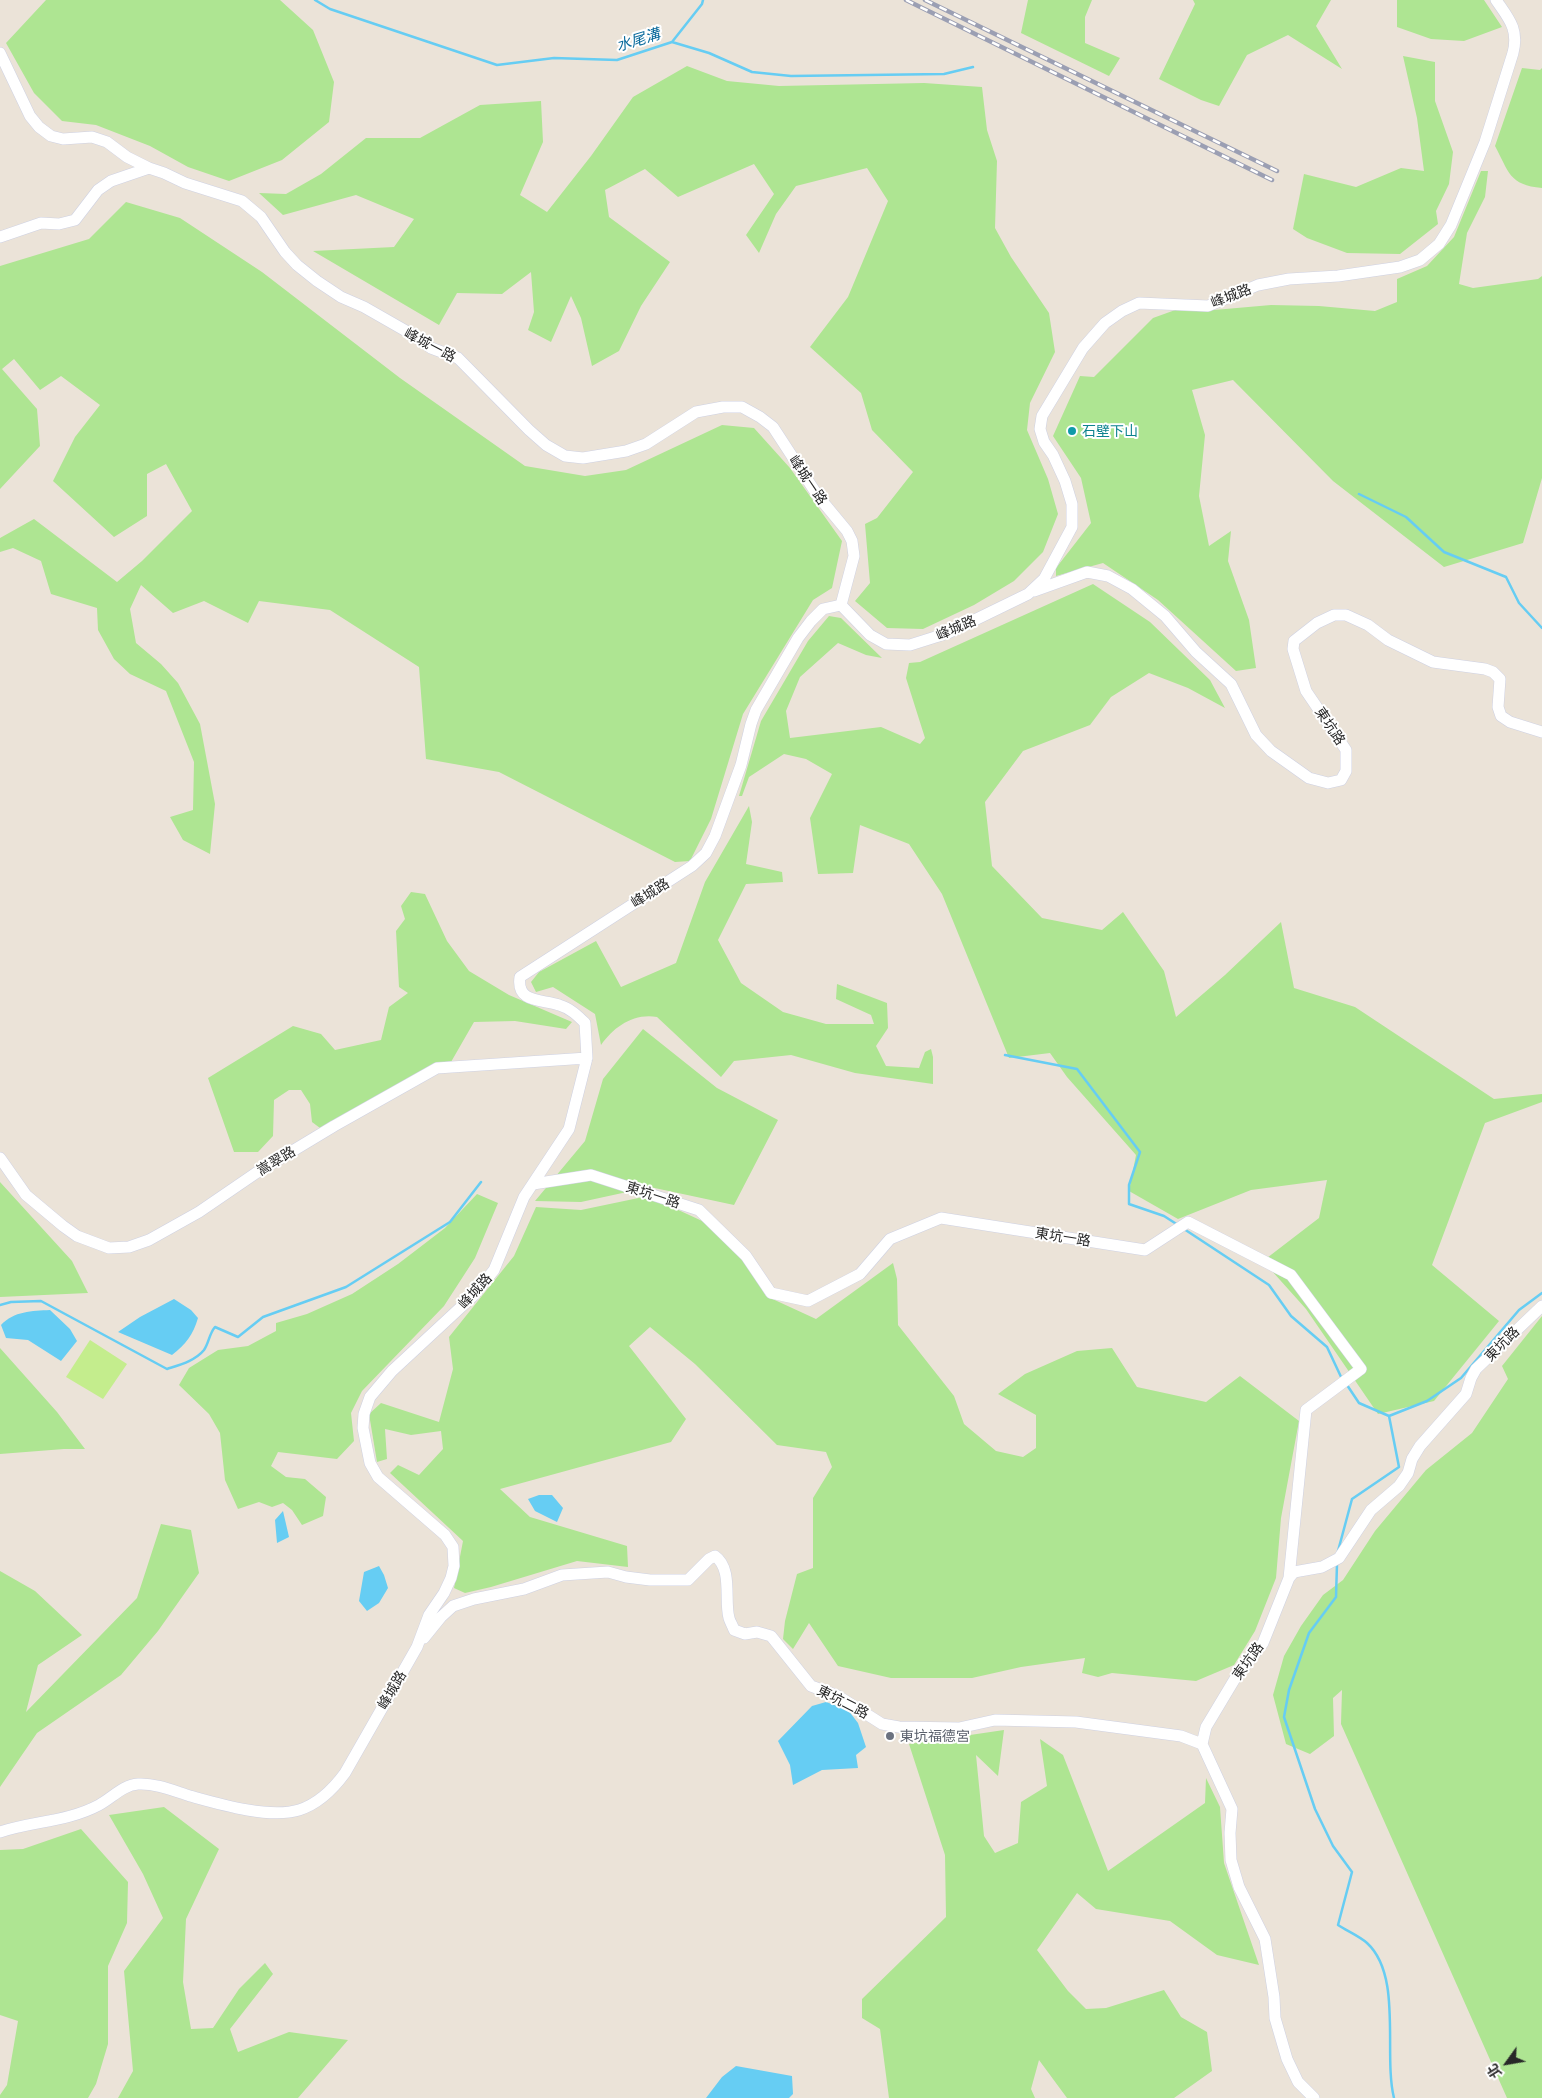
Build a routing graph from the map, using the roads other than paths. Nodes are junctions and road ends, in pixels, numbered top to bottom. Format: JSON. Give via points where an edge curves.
{"nodes":[{"id":1,"x":1496,"y":0,"type":"edge"},
{"id":2,"x":0,"y":53,"type":"edge"},
{"id":3,"x":149,"y":168,"type":"junction"},
{"id":4,"x":0,"y":237,"type":"edge"},
{"id":5,"x":1028,"y":594,"type":"junction"},
{"id":6,"x":841,"y":604,"type":"junction"},
{"id":7,"x":1542,"y":732,"type":"edge"},
{"id":8,"x":587,"y":1058,"type":"junction"},
{"id":9,"x":0,"y":1158,"type":"edge"},
{"id":10,"x":533,"y":1184,"type":"junction"},
{"id":11,"x":1542,"y":1306,"type":"edge"},
{"id":12,"x":1289,"y":1578,"type":"junction"},
{"id":13,"x":417,"y":1647,"type":"junction"},
{"id":14,"x":1202,"y":1744,"type":"junction"},
{"id":15,"x":0,"y":1832,"type":"edge"},
{"id":16,"x":1314,"y":2098,"type":"edge"}],
"edges":[{"from":1,"to":5,"type":"street","name":"峰城路","via":[[1515,30],[1513,53],[1485,142],[1451,225],[1439,244],[1420,260],[1400,268],[1288,279],[1258,285],[1208,306],[1139,303],[1105,323],[1083,348],[1042,416],[1040,429],[1065,481],[1072,504],[1072,528],[1044,579]]},
{"from":2,"to":3,"type":"street","name":"峰城一路","via":[[30,116],[39,127],[62,139],[92,137],[107,142]]},
{"from":3,"to":4,"type":"street","via":[[111,181],[98,190],[75,220],[41,224]]},
{"from":3,"to":6,"type":"street","name":"峰城一路","via":[[242,201],[261,217],[285,252],[316,281],[431,348],[458,358],[528,430],[565,456],[583,458],[646,444],[696,412],[742,407],[760,417],[772,427],[852,541],[854,556]]},
{"from":5,"to":6,"type":"street","name":"峰城路","via":[[948,633],[910,645],[886,644],[870,635]]},
{"from":5,"to":7,"type":"street","name":"東坑路","via":[[1087,572],[1108,576],[1132,590],[1165,616],[1196,652],[1231,684],[1256,735],[1271,751],[1309,778],[1328,783],[1341,780],[1346,771],[1346,750],[1306,691],[1293,649],[1294,641],[1317,623],[1334,615],[1346,615],[1368,625],[1388,640],[1433,662],[1493,672],[1500,679],[1498,707],[1501,716]]},
{"from":6,"to":8,"type":"street","name":"峰城路","via":[[824,609],[811,621],[756,710],[738,773],[706,853],[692,866],[520,977],[519,985],[525,995],[559,1004],[586,1023]]},
{"from":8,"to":9,"type":"street","name":"嵩翠路","via":[[437,1068],[256,1173],[199,1212],[129,1248],[109,1248],[77,1236],[26,1196]]},
{"from":8,"to":10,"type":"street","name":"峰城路","via":[[569,1129]]},
{"from":10,"to":12,"type":"street","name":"東坑一路","via":[[591,1176],[699,1210],[746,1256],[771,1293],[808,1301],[860,1274],[890,1240],[941,1218],[1145,1250],[1188,1222],[1291,1275],[1361,1369],[1306,1410]]},
{"from":10,"to":13,"type":"street","name":"峰城路","via":[[524,1197],[494,1270],[474,1295],[392,1371],[370,1396],[364,1414],[363,1428],[370,1462],[378,1477],[445,1535],[453,1547],[451,1578],[429,1615]]},
{"from":11,"to":12,"type":"street","name":"東坑路","via":[[1476,1369],[1466,1394],[1420,1446],[1399,1486],[1371,1510],[1339,1558],[1322,1567],[1294,1572]]},
{"from":12,"to":14,"type":"street","name":"東坑路","via":[[1263,1643],[1236,1677],[1206,1727]]},
{"from":13,"to":14,"type":"street","name":"東坑二路","via":[[453,1606],[474,1599],[524,1589],[562,1575],[588,1572],[608,1572],[650,1580],[688,1580],[715,1556],[721,1560],[724,1570],[729,1618],[734,1630],[771,1636],[811,1686],[838,1696],[882,1724],[959,1728],[995,1720],[1076,1722],[1181,1736]]},
{"from":13,"to":15,"type":"street","name":"峰城路","via":[[345,1773],[334,1788],[299,1810],[271,1813],[212,1802],[160,1786],[138,1784],[76,1816]]},
{"from":14,"to":16,"type":"street","via":[[1232,1809],[1231,1860],[1265,1939],[1275,2018],[1287,2059],[1298,2082]]}]}
